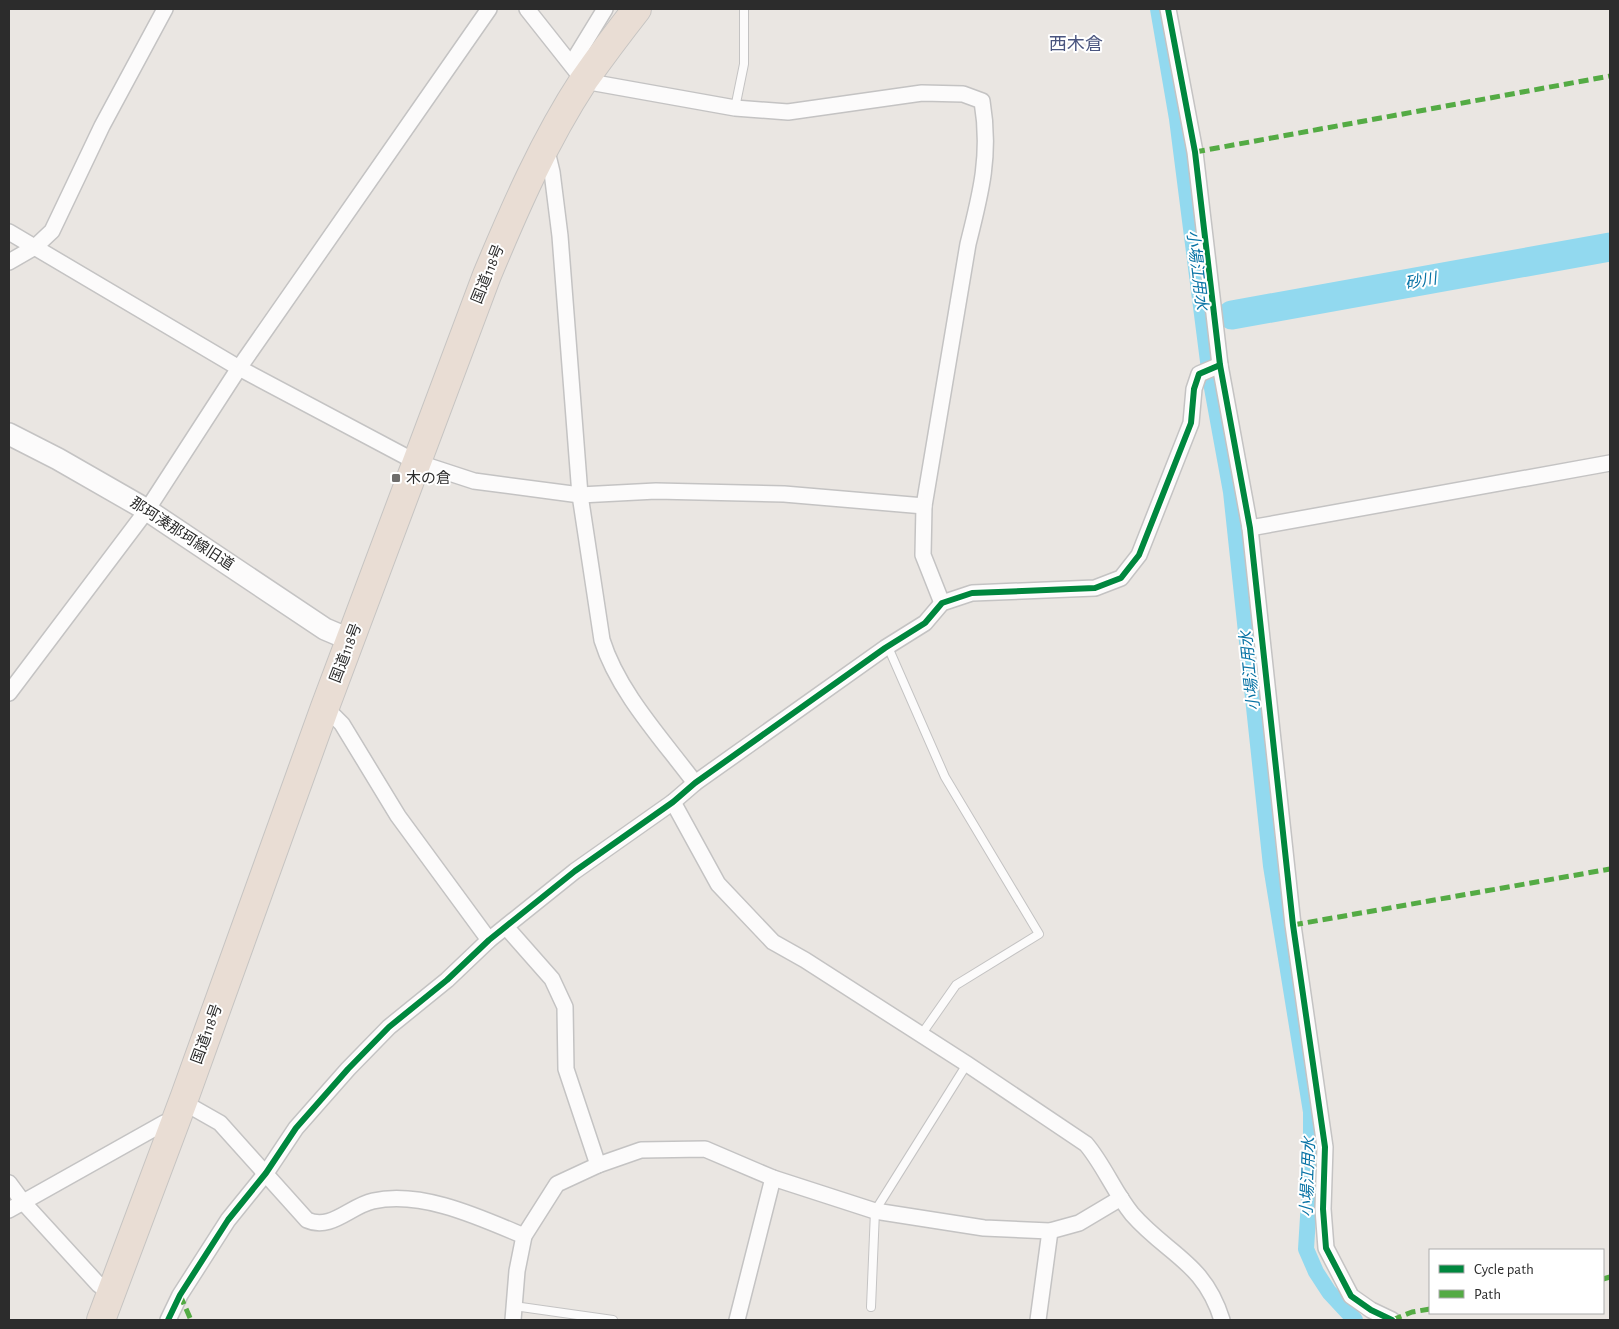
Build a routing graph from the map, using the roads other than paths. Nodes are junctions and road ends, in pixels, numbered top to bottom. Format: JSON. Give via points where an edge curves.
{"nodes":[{"id":1,"x":165,"y":9,"type":"edge"},
{"id":2,"x":490,"y":9,"type":"edge"},
{"id":3,"x":527,"y":9,"type":"edge"},
{"id":4,"x":606,"y":9,"type":"edge"},
{"id":5,"x":637,"y":9,"type":"edge"},
{"id":6,"x":744,"y":9,"type":"edge"},
{"id":7,"x":1168,"y":9,"type":"edge"},
{"id":8,"x":578,"y":72,"type":"junction"},
{"id":9,"x":735,"y":108,"type":"junction"},
{"id":10,"x":546,"y":146,"type":"junction"},
{"id":11,"x":9,"y":232,"type":"edge"},
{"id":12,"x":35,"y":247,"type":"junction"},
{"id":13,"x":9,"y":262,"type":"edge"},
{"id":14,"x":239,"y":368,"type":"junction"},
{"id":15,"x":1211,"y":369,"type":"junction"},
{"id":16,"x":9,"y":434,"type":"edge"},
{"id":17,"x":416,"y":462,"type":"junction"},
{"id":18,"x":1610,"y":463,"type":"edge"},
{"id":19,"x":580,"y":495,"type":"junction"},
{"id":20,"x":924,"y":506,"type":"junction"},
{"id":21,"x":147,"y":510,"type":"junction"},
{"id":22,"x":1250,"y":528,"type":"junction"},
{"id":23,"x":942,"y":603,"type":"junction"},
{"id":24,"x":351,"y":640,"type":"junction"},
{"id":25,"x":888,"y":646,"type":"junction"},
{"id":26,"x":9,"y":693,"type":"edge"},
{"id":27,"x":325,"y":707,"type":"junction"},
{"id":28,"x":695,"y":783,"type":"junction"},
{"id":29,"x":674,"y":802,"type":"junction"},
{"id":30,"x":506,"y":928,"type":"junction"},
{"id":31,"x":489,"y":940,"type":"junction"},
{"id":32,"x":921,"y":1035,"type":"junction"},
{"id":33,"x":966,"y":1064,"type":"junction"},
{"id":34,"x":178,"y":1113,"type":"junction"},
{"id":35,"x":598,"y":1166,"type":"junction"},
{"id":36,"x":266,"y":1173,"type":"junction"},
{"id":37,"x":773,"y":1178,"type":"junction"},
{"id":38,"x":9,"y":1184,"type":"edge"},
{"id":39,"x":1121,"y":1198,"type":"junction"},
{"id":40,"x":23,"y":1202,"type":"junction"},
{"id":41,"x":9,"y":1210,"type":"edge"},
{"id":42,"x":875,"y":1211,"type":"junction"},
{"id":43,"x":1050,"y":1231,"type":"junction"},
{"id":44,"x":524,"y":1236,"type":"junction"},
{"id":45,"x":111,"y":1294,"type":"junction"},
{"id":46,"x":871,"y":1306,"type":"dead end"},
{"id":47,"x":513,"y":1313,"type":"edge"},
{"id":48,"x":102,"y":1320,"type":"edge"},
{"id":49,"x":168,"y":1320,"type":"edge"},
{"id":50,"x":612,"y":1320,"type":"edge"},
{"id":51,"x":737,"y":1320,"type":"edge"},
{"id":52,"x":1038,"y":1320,"type":"edge"},
{"id":53,"x":1222,"y":1320,"type":"edge"},
{"id":54,"x":1392,"y":1320,"type":"edge"}],
"edges":[{"from":1,"to":12,"type":"street","via":[[102,126],[57,223]]},
{"from":2,"to":14,"type":"street"},
{"from":3,"to":8,"type":"street"},
{"from":4,"to":8,"type":"street"},
{"from":5,"to":8,"type":"highway","name":"国道118号"},
{"from":6,"to":9,"type":"lane","via":[[744,64]]},
{"from":7,"to":15,"type":"street","via":[[1195,152]]},
{"from":8,"to":9,"type":"street"},
{"from":8,"to":10,"type":"highway","name":"国道118号"},
{"from":9,"to":20,"type":"street","via":[[788,112],[922,93],[963,94],[982,101],[987,154],[968,244]]},
{"from":10,"to":17,"type":"highway","name":"国道118号","via":[[514,208]]},
{"from":10,"to":19,"type":"street","via":[[560,236]]},
{"from":11,"to":12,"type":"street"},
{"from":12,"to":13,"type":"street"},
{"from":12,"to":14,"type":"street"},
{"from":14,"to":17,"type":"street"},
{"from":14,"to":21,"type":"street"},
{"from":15,"to":22,"type":"street"},
{"from":15,"to":23,"type":"street","via":[[1194,389],[1191,423],[1139,555],[1121,578],[1094,588],[972,593]]},
{"from":16,"to":21,"type":"street","name":"那珂湊那珂線旧道"},
{"from":17,"to":19,"type":"street","via":[[474,481]]},
{"from":17,"to":24,"type":"highway","name":"国道118号"},
{"from":18,"to":22,"type":"street"},
{"from":19,"to":20,"type":"street","via":[[656,491],[784,494]]},
{"from":19,"to":28,"type":"street","via":[[602,640],[608,660]]},
{"from":20,"to":23,"type":"street","via":[[923,555]]},
{"from":21,"to":24,"type":"street","name":"那珂湊那珂線旧道","via":[[325,629]]},
{"from":21,"to":26,"type":"street"},
{"from":22,"to":54,"type":"street","via":[[1292,925],[1325,1148],[1323,1209],[1326,1248],[1351,1296]]},
{"from":23,"to":25,"type":"street","via":[[925,623]]},
{"from":24,"to":27,"type":"highway","name":"国道118号"},
{"from":25,"to":28,"type":"street"},
{"from":25,"to":32,"type":"lane","via":[[945,777],[1039,934],[956,985]]},
{"from":27,"to":31,"type":"street","via":[[342,724],[398,816]]},
{"from":27,"to":34,"type":"highway","name":"国道118号"},
{"from":28,"to":29,"type":"street"},
{"from":29,"to":30,"type":"street","via":[[575,871]]},
{"from":29,"to":32,"type":"street","via":[[718,884],[773,942]]},
{"from":30,"to":31,"type":"street"},
{"from":30,"to":35,"type":"street","via":[[552,979],[565,1007],[566,1069]]},
{"from":31,"to":36,"type":"street","via":[[389,1028],[348,1069],[296,1128]]},
{"from":32,"to":33,"type":"street"},
{"from":33,"to":39,"type":"street","via":[[1086,1144]]},
{"from":33,"to":42,"type":"lane"},
{"from":34,"to":36,"type":"street","via":[[220,1122]]},
{"from":34,"to":40,"type":"street"},
{"from":34,"to":45,"type":"highway","name":"国道118号"},
{"from":35,"to":37,"type":"street","via":[[641,1150],[705,1149]]},
{"from":35,"to":44,"type":"street","via":[[557,1184]]},
{"from":36,"to":44,"type":"street","via":[[306,1220],[315,1224],[326,1223],[372,1201],[392,1199],[466,1212]]},
{"from":36,"to":49,"type":"street","via":[[228,1220],[180,1295]]},
{"from":37,"to":42,"type":"street"},
{"from":37,"to":51,"type":"street"},
{"from":38,"to":40,"type":"street"},
{"from":39,"to":43,"type":"street","via":[[1079,1223]]},
{"from":39,"to":53,"type":"street","via":[[1148,1230],[1185,1259],[1201,1277]]},
{"from":40,"to":41,"type":"street"},
{"from":40,"to":45,"type":"street"},
{"from":42,"to":43,"type":"street","via":[[984,1228]]},
{"from":42,"to":46,"type":"lane"},
{"from":43,"to":52,"type":"street"},
{"from":44,"to":47,"type":"street"},
{"from":45,"to":48,"type":"highway","name":"国道118号"},
{"from":47,"to":50,"type":"lane"}]}
